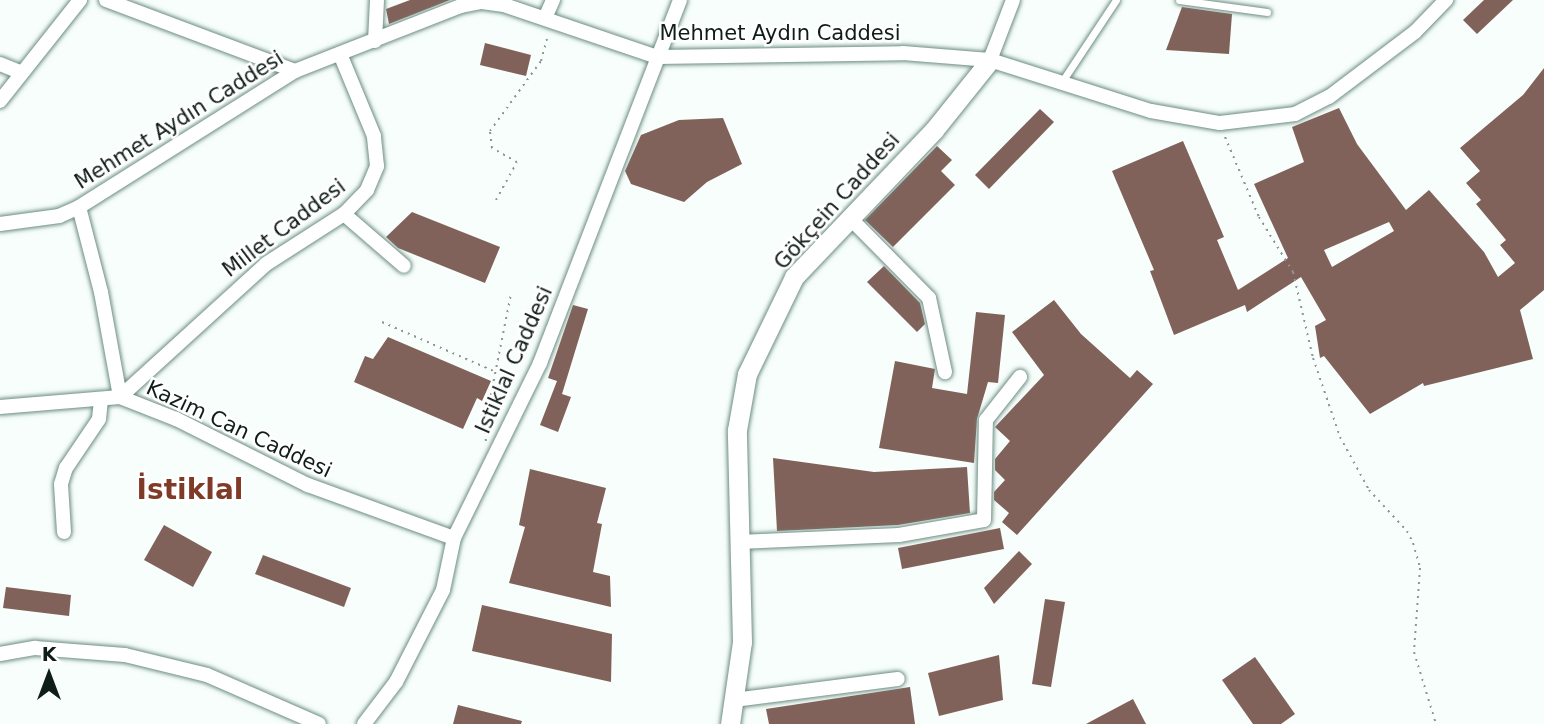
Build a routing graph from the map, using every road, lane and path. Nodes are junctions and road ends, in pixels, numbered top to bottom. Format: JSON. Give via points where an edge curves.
{"nodes":[{"id":1,"x":80,"y":0,"type":"edge"},
{"id":2,"x":106,"y":0,"type":"edge"},
{"id":3,"x":377,"y":0,"type":"edge"},
{"id":4,"x":552,"y":0,"type":"edge"},
{"id":5,"x":680,"y":0,"type":"edge"},
{"id":6,"x":1013,"y":0,"type":"edge"},
{"id":7,"x":1116,"y":0,"type":"edge"},
{"id":8,"x":1179,"y":0,"type":"edge"},
{"id":9,"x":1446,"y":0,"type":"edge"},
{"id":10,"x":1267,"y":12,"type":"dead end"},
{"id":11,"x":548,"y":19,"type":"junction"},
{"id":12,"x":375,"y":41,"type":"junction"},
{"id":13,"x":340,"y":54,"type":"junction"},
{"id":14,"x":658,"y":57,"type":"junction"},
{"id":15,"x":990,"y":60,"type":"junction"},
{"id":16,"x":0,"y":64,"type":"edge"},
{"id":17,"x":295,"y":71,"type":"junction"},
{"id":18,"x":20,"y":72,"type":"junction"},
{"id":19,"x":1063,"y":80,"type":"junction"},
{"id":20,"x":0,"y":101,"type":"edge"},
{"id":21,"x":1220,"y":124,"type":"junction"},
{"id":22,"x":496,"y":200,"type":"dead end"},
{"id":23,"x":79,"y":207,"type":"junction"},
{"id":24,"x":344,"y":214,"type":"junction"},
{"id":25,"x":849,"y":217,"type":"junction"},
{"id":26,"x":0,"y":224,"type":"edge"},
{"id":27,"x":404,"y":266,"type":"dead end"},
{"id":28,"x":511,"y":294,"type":"dead end"},
{"id":29,"x":382,"y":322,"type":"dead end"},
{"id":30,"x":496,"y":372,"type":"junction"},
{"id":31,"x":945,"y":372,"type":"dead end"},
{"id":32,"x":1020,"y":377,"type":"dead end"},
{"id":33,"x":120,"y":397,"type":"junction"},
{"id":34,"x":101,"y":399,"type":"junction"},
{"id":35,"x":0,"y":407,"type":"edge"},
{"id":36,"x":490,"y":462,"type":"junction"},
{"id":37,"x":64,"y":532,"type":"dead end"},
{"id":38,"x":454,"y":538,"type":"junction"},
{"id":39,"x":739,"y":542,"type":"junction"},
{"id":40,"x":0,"y":654,"type":"edge"},
{"id":41,"x":898,"y":679,"type":"dead end"},
{"id":42,"x":734,"y":700,"type":"junction"},
{"id":43,"x":319,"y":724,"type":"edge"},
{"id":44,"x":364,"y":724,"type":"edge"},
{"id":45,"x":730,"y":724,"type":"edge"},
{"id":46,"x":1436,"y":724,"type":"edge"}],
"edges":[{"from":1,"to":18,"type":"street"},
{"from":2,"to":17,"type":"street"},
{"from":3,"to":12,"type":"street"},
{"from":4,"to":11,"type":"street"},
{"from":5,"to":14,"type":"street","name":"Istiklal Caddesi"},
{"from":6,"to":15,"type":"street"},
{"from":7,"to":19,"type":"lane"},
{"from":8,"to":10,"type":"lane"},
{"from":9,"to":21,"type":"street","name":"Mehmet Aydın Caddesi","via":[[1415,32],[1329,97],[1295,114]]},
{"from":11,"to":12,"type":"street","name":"Mehmet Aydın Caddesi","via":[[482,2]]},
{"from":11,"to":14,"type":"street","name":"Mehmet Aydın Caddesi"},
{"from":11,"to":22,"type":"path","via":[[541,61],[489,131],[492,148],[517,162]]},
{"from":12,"to":13,"type":"street","name":"Mehmet Aydın Caddesi"},
{"from":13,"to":17,"type":"street","name":"Mehmet Aydın Caddesi"},
{"from":13,"to":24,"type":"street","name":"Millet Caddesi","via":[[374,136],[377,166],[367,190]]},
{"from":14,"to":15,"type":"street","name":"Mehmet Aydın Caddesi","via":[[903,53]]},
{"from":14,"to":36,"type":"street","name":"Istiklal Caddesi","via":[[540,363]]},
{"from":15,"to":19,"type":"street","name":"Mehmet Aydın Caddesi"},
{"from":15,"to":25,"type":"street","name":"Gökçein Caddesi","via":[[934,130]]},
{"from":16,"to":18,"type":"street"},
{"from":17,"to":23,"type":"street","name":"Mehmet Aydın Caddesi"},
{"from":18,"to":20,"type":"street"},
{"from":19,"to":21,"type":"street","name":"Mehmet Aydın Caddesi","via":[[1151,111]]},
{"from":21,"to":46,"type":"path","via":[[1259,217],[1293,272],[1313,358],[1340,437],[1369,490],[1407,531],[1413,544],[1420,568],[1414,652]]},
{"from":23,"to":26,"type":"street","name":"Mehmet Aydın Caddesi","via":[[37,220]]},
{"from":23,"to":33,"type":"street","via":[[101,292]]},
{"from":24,"to":27,"type":"street"},
{"from":24,"to":33,"type":"street","name":"Millet Caddesi","via":[[266,264]]},
{"from":25,"to":31,"type":"street","via":[[929,298]]},
{"from":25,"to":39,"type":"street","name":"Gökçein Caddesi","via":[[794,277],[747,374],[737,430]]},
{"from":28,"to":30,"type":"path"},
{"from":29,"to":30,"type":"path"},
{"from":30,"to":36,"type":"path","via":[[484,429]]},
{"from":32,"to":39,"type":"street","via":[[986,420],[984,520],[899,535]]},
{"from":33,"to":34,"type":"street","name":"Kazim Can Caddesi"},
{"from":33,"to":38,"type":"street","name":"Kazim Can Caddesi","via":[[176,419],[318,490]]},
{"from":34,"to":35,"type":"street","name":"Kazim Can Caddesi"},
{"from":34,"to":37,"type":"street","via":[[99,419],[65,468],[61,484]]},
{"from":36,"to":38,"type":"street","name":"Istiklal Caddesi"},
{"from":38,"to":44,"type":"street","name":"Istiklal Caddesi","via":[[443,590],[396,682]]},
{"from":39,"to":42,"type":"street","name":"Gökçein Caddesi","via":[[742,642]]},
{"from":40,"to":43,"type":"street","via":[[35,648],[125,655],[207,675]]},
{"from":41,"to":42,"type":"street"},
{"from":42,"to":45,"type":"street","name":"Gökçein Caddesi"}]}
